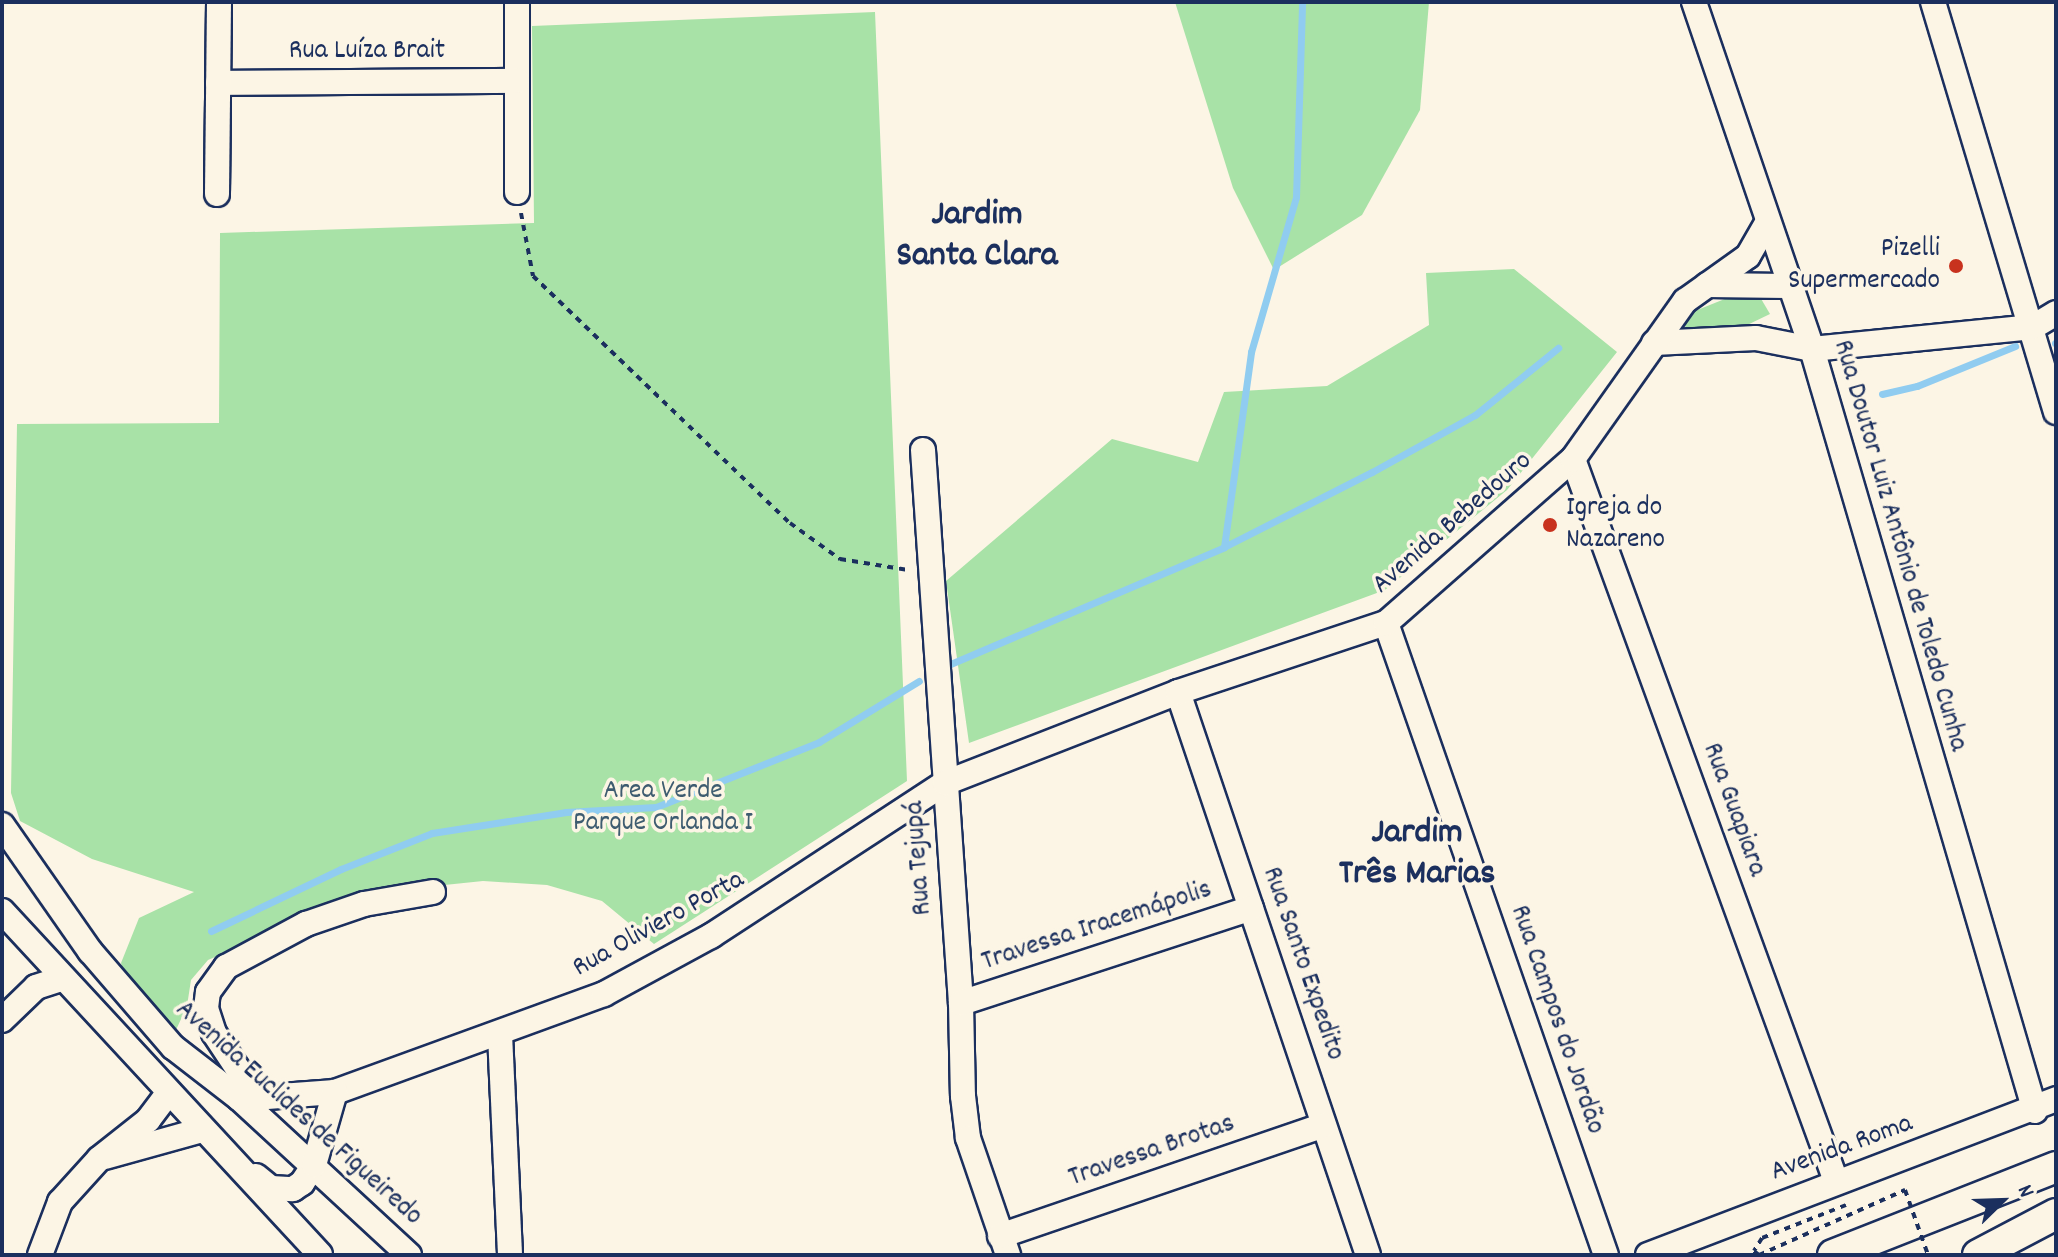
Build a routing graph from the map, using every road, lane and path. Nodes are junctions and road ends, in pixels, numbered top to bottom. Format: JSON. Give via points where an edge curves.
{"nodes":[{"id":1,"x":219,"y":2,"type":"edge"},
{"id":2,"x":517,"y":2,"type":"edge"},
{"id":3,"x":1694,"y":2,"type":"edge"},
{"id":4,"x":1933,"y":2,"type":"edge"},
{"id":5,"x":517,"y":81,"type":"junction"},
{"id":6,"x":218,"y":83,"type":"junction"},
{"id":7,"x":517,"y":192,"type":"joint"},
{"id":8,"x":217,"y":194,"type":"dead end"},
{"id":9,"x":1767,"y":223,"type":"junction"},
{"id":10,"x":1707,"y":285,"type":"junction"},
{"id":11,"x":1787,"y":286,"type":"junction"},
{"id":12,"x":2056,"y":313,"type":"edge"},
{"id":13,"x":2033,"y":327,"type":"junction"},
{"id":14,"x":1654,"y":343,"type":"junction"},
{"id":15,"x":1812,"y":349,"type":"junction"},
{"id":16,"x":2056,"y":412,"type":"edge"},
{"id":17,"x":923,"y":450,"type":"dead end"},
{"id":18,"x":1573,"y":459,"type":"junction"},
{"id":19,"x":930,"y":574,"type":"junction"},
{"id":20,"x":1386,"y":623,"type":"junction"},
{"id":21,"x":1178,"y":692,"type":"junction"},
{"id":22,"x":945,"y":783,"type":"junction"},
{"id":23,"x":2,"y":825,"type":"edge"},
{"id":24,"x":433,"y":892,"type":"dead end"},
{"id":25,"x":1251,"y":908,"type":"junction"},
{"id":26,"x":2,"y":911,"type":"edge"},
{"id":27,"x":61,"y":979,"type":"junction"},
{"id":28,"x":961,"y":1003,"type":"junction"},
{"id":29,"x":2,"y":1020,"type":"edge"},
{"id":30,"x":500,"y":1034,"type":"junction"},
{"id":31,"x":335,"y":1092,"type":"junction"},
{"id":32,"x":167,"y":1095,"type":"junction"},
{"id":33,"x":249,"y":1100,"type":"junction"},
{"id":34,"x":2046,"y":1105,"type":"edge"},
{"id":35,"x":1324,"y":1125,"type":"junction"},
{"id":36,"x":202,"y":1130,"type":"junction"},
{"id":37,"x":230,"y":1158,"type":"junction"},
{"id":38,"x":99,"y":1159,"type":"junction"},
{"id":39,"x":314,"y":1165,"type":"junction"},
{"id":40,"x":2056,"y":1167,"type":"edge"},
{"id":41,"x":1836,"y":1181,"type":"junction"},
{"id":42,"x":1846,"y":1205,"type":"dead end"},
{"id":43,"x":2056,"y":1214,"type":"edge"},
{"id":44,"x":1004,"y":1246,"type":"edge"},
{"id":45,"x":40,"y":1255,"type":"edge"},
{"id":46,"x":320,"y":1255,"type":"edge"},
{"id":47,"x":409,"y":1255,"type":"edge"},
{"id":48,"x":510,"y":1255,"type":"edge"},
{"id":49,"x":1368,"y":1255,"type":"edge"},
{"id":50,"x":1606,"y":1255,"type":"edge"},
{"id":51,"x":1648,"y":1255,"type":"edge"},
{"id":52,"x":1833,"y":1255,"type":"edge"},
{"id":53,"x":1928,"y":1255,"type":"edge"},
{"id":54,"x":1978,"y":1255,"type":"edge"}],
"edges":[{"from":1,"to":6,"type":"street"},
{"from":2,"to":5,"type":"street"},
{"from":3,"to":9,"type":"street","name":"Rua Doutor Luiz Antônio de Toledo Cunha"},
{"from":4,"to":13,"type":"street"},
{"from":5,"to":6,"type":"street","name":"Rua Luíza Brait"},
{"from":5,"to":7,"type":"street"},
{"from":6,"to":8,"type":"street"},
{"from":7,"to":19,"type":"path","via":[[533,276],[790,523],[840,559]]},
{"from":9,"to":10,"type":"street","name":"Avenida Bebedouro","via":[[1748,256]]},
{"from":9,"to":11,"type":"street","name":"Rua Doutor Luiz Antônio de Toledo Cunha"},
{"from":10,"to":11,"type":"street"},
{"from":10,"to":14,"type":"street","name":"Avenida Bebedouro","via":[[1685,301]]},
{"from":11,"to":15,"type":"street","name":"Rua Doutor Luiz Antônio de Toledo Cunha"},
{"from":12,"to":13,"type":"street"},
{"from":13,"to":15,"type":"street"},
{"from":13,"to":16,"type":"street"},
{"from":14,"to":15,"type":"street","via":[[1756,338]]},
{"from":14,"to":18,"type":"street","name":"Avenida Bebedouro"},
{"from":15,"to":34,"type":"street","name":"Rua Doutor Luiz Antônio de Toledo Cunha"},
{"from":17,"to":19,"type":"street","name":"Rua Tejupá"},
{"from":18,"to":20,"type":"street","name":"Avenida Bebedouro"},
{"from":18,"to":41,"type":"street","name":"Rua Guapiara"},
{"from":19,"to":22,"type":"street","name":"Rua Tejupá"},
{"from":20,"to":21,"type":"street","name":"Avenida Bebedouro"},
{"from":20,"to":50,"type":"street","name":"Rua Campos do Jordão"},
{"from":21,"to":22,"type":"street","name":"Avenida Bebedouro"},
{"from":21,"to":25,"type":"street","name":"Rua Santo Expedito"},
{"from":22,"to":28,"type":"street","name":"Rua Tejupá"},
{"from":22,"to":30,"type":"street","name":"Rua Oliviero Porta","via":[[711,936],[604,994]]},
{"from":23,"to":33,"type":"street","name":"Avenida Euclides de Figueiredo","via":[[110,975],[173,1047]]},
{"from":24,"to":33,"type":"street","via":[[364,904],[306,924],[226,967],[208,992],[206,1008]]},
{"from":25,"to":28,"type":"street","name":"Travessa Iracemápolis"},
{"from":25,"to":35,"type":"street","name":"Rua Santo Expedito"},
{"from":26,"to":27,"type":"street"},
{"from":27,"to":29,"type":"street","via":[[36,987]]},
{"from":27,"to":32,"type":"street"},
{"from":28,"to":44,"type":"street","name":"Rua Tejupá","via":[[968,1138]]},
{"from":30,"to":31,"type":"street","name":"Rua Oliviero Porta"},
{"from":30,"to":48,"type":"street"},
{"from":31,"to":33,"type":"street","name":"Rua Oliviero Porta"},
{"from":31,"to":39,"type":"street"},
{"from":32,"to":36,"type":"street"},
{"from":32,"to":38,"type":"street","via":[[148,1120]]},
{"from":33,"to":39,"type":"street","name":"Avenida Euclides de Figueiredo"},
{"from":34,"to":41,"type":"street","name":"Avenida Roma"},
{"from":35,"to":44,"type":"street","name":"Travessa Brotas"},
{"from":35,"to":49,"type":"street","name":"Rua Santo Expedito"},
{"from":36,"to":37,"type":"street"},
{"from":36,"to":38,"type":"street"},
{"from":37,"to":39,"type":"street","via":[[271,1188],[302,1183]]},
{"from":37,"to":46,"type":"street"},
{"from":38,"to":45,"type":"street","via":[[60,1202]]},
{"from":39,"to":47,"type":"street","name":"Avenida Euclides de Figueiredo"},
{"from":40,"to":52,"type":"main road"},
{"from":41,"to":51,"type":"street","name":"Avenida Roma"},
{"from":42,"to":53,"type":"path","bridge":true,"via":[[1762,1238],[1754,1251],[1759,1255],[1905,1190]]},
{"from":43,"to":54,"type":"main road"}]}
